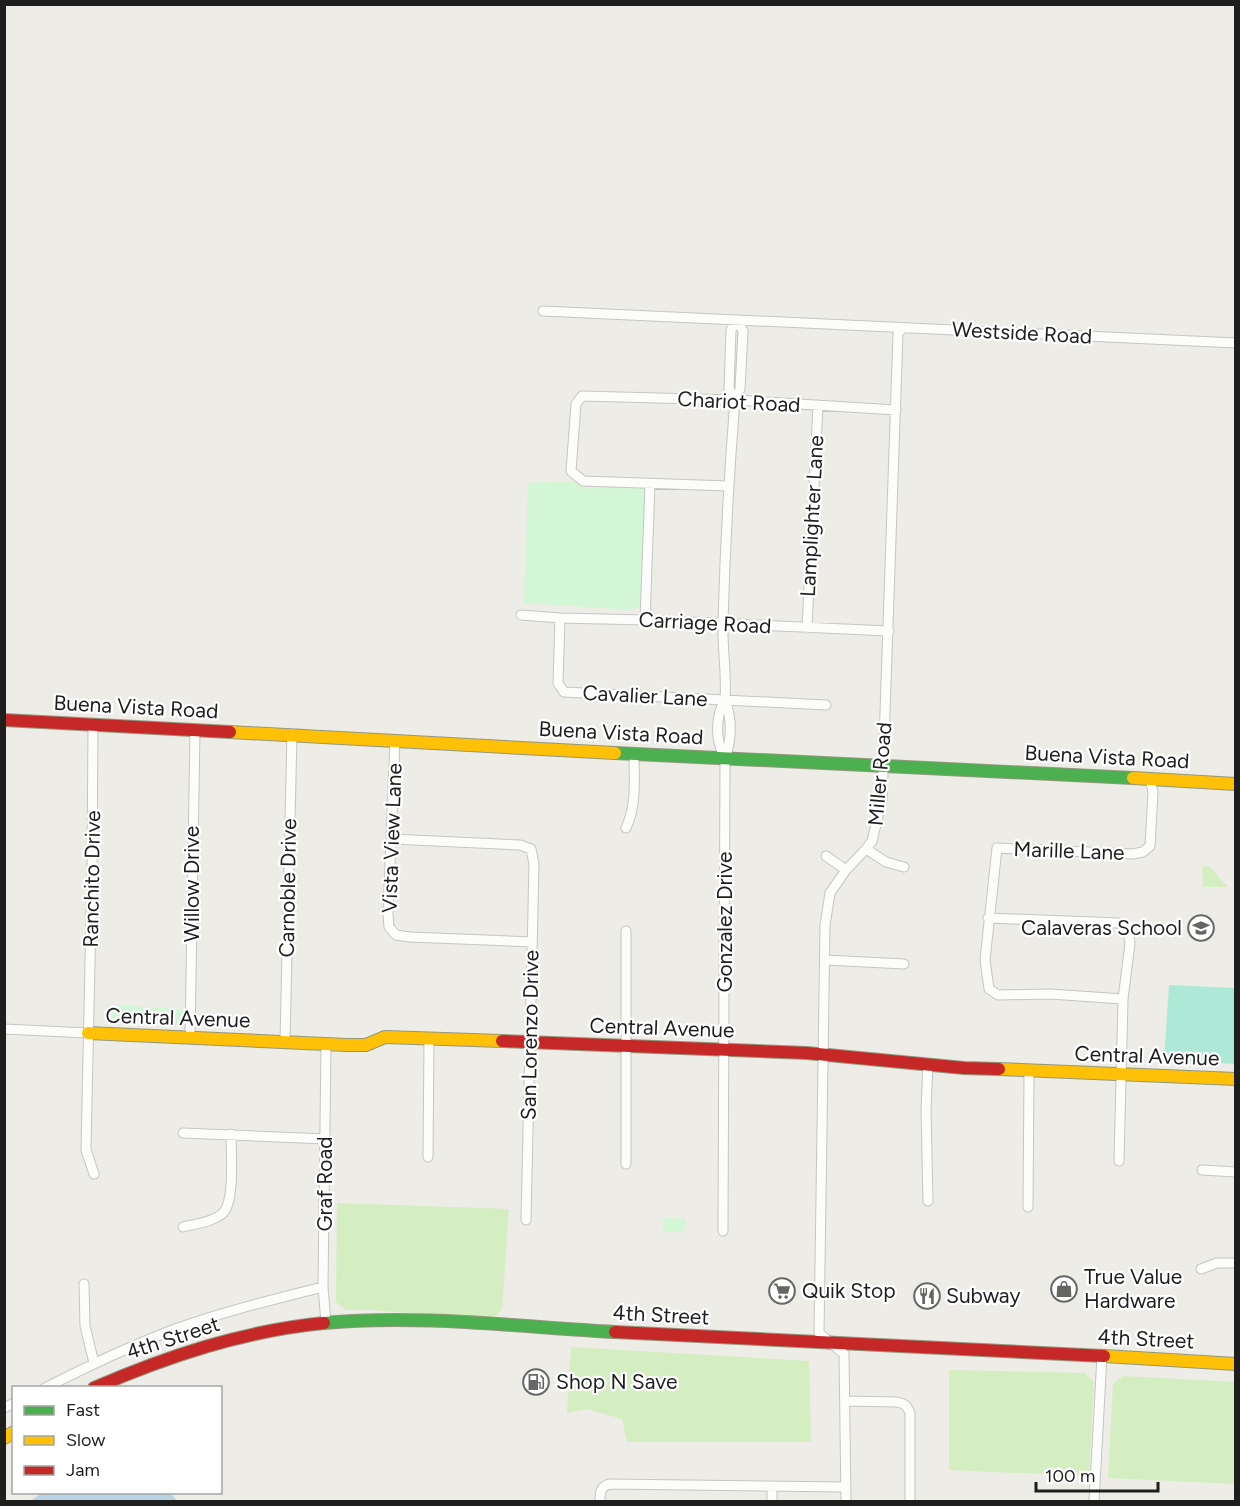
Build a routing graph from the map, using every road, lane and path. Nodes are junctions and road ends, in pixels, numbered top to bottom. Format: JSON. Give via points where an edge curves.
{"nodes":[{"id":1,"x":543,"y":311,"type":"dead end"},
{"id":2,"x":737,"y":320,"type":"junction"},
{"id":3,"x":902,"y":328,"type":"junction"},
{"id":4,"x":1236,"y":343,"type":"edge"},
{"id":5,"x":735,"y":400,"type":"junction"},
{"id":6,"x":818,"y":405,"type":"junction"},
{"id":7,"x":896,"y":410,"type":"junction"},
{"id":8,"x":650,"y":483,"type":"junction"},
{"id":9,"x":728,"y":486,"type":"junction"},
{"id":10,"x":521,"y":615,"type":"dead end"},
{"id":11,"x":560,"y":618,"type":"junction"},
{"id":12,"x":645,"y":620,"type":"junction"},
{"id":13,"x":723,"y":625,"type":"junction"},
{"id":14,"x":807,"y":628,"type":"junction"},
{"id":15,"x":889,"y":631,"type":"junction"},
{"id":16,"x":725,"y":700,"type":"junction"},
{"id":17,"x":826,"y":705,"type":"dead end"},
{"id":18,"x":4,"y":720,"type":"edge"},
{"id":19,"x":93,"y":724,"type":"junction"},
{"id":20,"x":195,"y":730,"type":"junction"},
{"id":21,"x":292,"y":734,"type":"junction"},
{"id":22,"x":395,"y":740,"type":"junction"},
{"id":23,"x":634,"y":754,"type":"junction"},
{"id":24,"x":724,"y":758,"type":"junction"},
{"id":25,"x":884,"y":766,"type":"junction"},
{"id":26,"x":1150,"y":780,"type":"junction"},
{"id":27,"x":1236,"y":784,"type":"edge"},
{"id":28,"x":626,"y":828,"type":"dead end"},
{"id":29,"x":391,"y":839,"type":"junction"},
{"id":30,"x":866,"y":849,"type":"junction"},
{"id":31,"x":826,"y":856,"type":"dead end"},
{"id":32,"x":904,"y":867,"type":"dead end"},
{"id":33,"x":846,"y":870,"type":"junction"},
{"id":34,"x":988,"y":918,"type":"junction"},
{"id":35,"x":626,"y":931,"type":"dead end"},
{"id":36,"x":532,"y":942,"type":"junction"},
{"id":37,"x":825,"y":960,"type":"junction"},
{"id":38,"x":903,"y":964,"type":"dead end"},
{"id":39,"x":1123,"y":999,"type":"junction"},
{"id":40,"x":4,"y":1029,"type":"edge"},
{"id":41,"x":88,"y":1034,"type":"junction"},
{"id":42,"x":190,"y":1038,"type":"junction"},
{"id":43,"x":429,"y":1038,"type":"junction"},
{"id":44,"x":285,"y":1041,"type":"junction"},
{"id":45,"x":530,"y":1042,"type":"junction"},
{"id":46,"x":326,"y":1044,"type":"junction"},
{"id":47,"x":626,"y":1047,"type":"junction"},
{"id":48,"x":724,"y":1050,"type":"junction"},
{"id":49,"x":824,"y":1055,"type":"junction"},
{"id":50,"x":928,"y":1064,"type":"junction"},
{"id":51,"x":1029,"y":1072,"type":"junction"},
{"id":52,"x":1121,"y":1074,"type":"junction"},
{"id":53,"x":1236,"y":1079,"type":"edge"},
{"id":54,"x":183,"y":1133,"type":"dead end"},
{"id":55,"x":231,"y":1134,"type":"junction"},
{"id":56,"x":325,"y":1139,"type":"junction"},
{"id":57,"x":428,"y":1157,"type":"dead end"},
{"id":58,"x":1119,"y":1161,"type":"dead end"},
{"id":59,"x":626,"y":1164,"type":"dead end"},
{"id":60,"x":1202,"y":1170,"type":"dead end"},
{"id":61,"x":1236,"y":1172,"type":"edge"},
{"id":62,"x":94,"y":1174,"type":"dead end"},
{"id":63,"x":928,"y":1201,"type":"dead end"},
{"id":64,"x":1028,"y":1207,"type":"dead end"},
{"id":65,"x":526,"y":1220,"type":"dead end"},
{"id":66,"x":183,"y":1227,"type":"dead end"},
{"id":67,"x":723,"y":1231,"type":"dead end"},
{"id":68,"x":1236,"y":1263,"type":"edge"},
{"id":69,"x":1201,"y":1269,"type":"dead end"},
{"id":70,"x":84,"y":1284,"type":"dead end"},
{"id":71,"x":323,"y":1287,"type":"junction"},
{"id":72,"x":326,"y":1323,"type":"junction"},
{"id":73,"x":830,"y":1343,"type":"junction"},
{"id":74,"x":1102,"y":1356,"type":"junction"},
{"id":75,"x":94,"y":1362,"type":"junction"},
{"id":76,"x":1236,"y":1364,"type":"edge"},
{"id":77,"x":49,"y":1386,"type":"edge"},
{"id":78,"x":98,"y":1386,"type":"edge"},
{"id":79,"x":845,"y":1401,"type":"junction"},
{"id":80,"x":772,"y":1486,"type":"junction"},
{"id":81,"x":846,"y":1487,"type":"junction"},
{"id":82,"x":600,"y":1502,"type":"edge"},
{"id":83,"x":772,"y":1502,"type":"edge"},
{"id":84,"x":846,"y":1502,"type":"edge"},
{"id":85,"x":910,"y":1502,"type":"edge"},
{"id":86,"x":1094,"y":1502,"type":"edge"}],
"edges":[{"from":1,"to":2,"type":"street","name":"Westside Road"},
{"from":2,"to":3,"type":"street","name":"Westside Road"},
{"from":2,"to":5,"type":"street","name":"Gonzalez Drive","via":[[731,330],[729,388]]},
{"from":3,"to":4,"type":"street","name":"Westside Road"},
{"from":3,"to":7,"type":"street","name":"Miller Road","via":[[898,334]]},
{"from":5,"to":6,"type":"street","name":"Chariot Road"},
{"from":5,"to":8,"type":"street","name":"Chariot Road","via":[[582,396],[576,404],[571,471],[583,482]]},
{"from":5,"to":9,"type":"street","name":"Gonzalez Drive"},
{"from":6,"to":7,"type":"street","name":"Chariot Road"},
{"from":6,"to":14,"type":"street","name":"Lamplighter Lane"},
{"from":7,"to":15,"type":"street","name":"Miller Road"},
{"from":8,"to":9,"type":"street"},
{"from":8,"to":12,"type":"street"},
{"from":9,"to":13,"type":"street","name":"Gonzalez Drive"},
{"from":10,"to":11,"type":"street","name":"Carriage Road"},
{"from":11,"to":12,"type":"street","name":"Carriage Road"},
{"from":11,"to":16,"type":"street","name":"Cavalier Lane","via":[[558,683],[564,692]]},
{"from":12,"to":13,"type":"street","name":"Carriage Road"},
{"from":13,"to":14,"type":"street","name":"Carriage Road"},
{"from":13,"to":16,"type":"street","name":"Gonzalez Drive"},
{"from":14,"to":15,"type":"street","name":"Carriage Road"},
{"from":15,"to":25,"type":"street","name":"Miller Road"},
{"from":16,"to":17,"type":"street","name":"Cavalier Lane"},
{"from":16,"to":24,"type":"street","name":"Gonzalez Drive","via":[[730,711],[729,746]]},
{"from":18,"to":19,"type":"street","name":"Buena Vista Road"},
{"from":19,"to":20,"type":"street","name":"Buena Vista Road"},
{"from":19,"to":41,"type":"street","name":"Ranchito Drive"},
{"from":20,"to":21,"type":"street","name":"Buena Vista Road"},
{"from":20,"to":42,"type":"street","name":"Willow Drive"},
{"from":21,"to":22,"type":"street","name":"Buena Vista Road"},
{"from":21,"to":44,"type":"street","name":"Carnoble Drive"},
{"from":22,"to":23,"type":"street","name":"Buena Vista Road"},
{"from":22,"to":29,"type":"street","name":"Vista View Lane"},
{"from":23,"to":24,"type":"street","name":"Buena Vista Road"},
{"from":23,"to":28,"type":"street","via":[[633,813]]},
{"from":24,"to":25,"type":"street","name":"Buena Vista Road"},
{"from":24,"to":48,"type":"street","name":"Gonzalez Drive"},
{"from":25,"to":26,"type":"street","name":"Buena Vista Road"},
{"from":25,"to":30,"type":"street","name":"Miller Road","via":[[876,832]]},
{"from":26,"to":27,"type":"street","name":"Buena Vista Road"},
{"from":26,"to":34,"type":"street","name":"Marille Lane","via":[[1150,846],[1143,852],[997,848]]},
{"from":29,"to":36,"type":"street","name":"San Lorenzo Drive","via":[[520,845],[531,849]]},
{"from":29,"to":36,"type":"street","name":"Vista View Lane","via":[[388,914],[389,927],[396,935]]},
{"from":30,"to":32,"type":"street","via":[[886,862]]},
{"from":30,"to":33,"type":"street","name":"Miller Road"},
{"from":31,"to":33,"type":"street"},
{"from":33,"to":37,"type":"street","name":"Miller Road","via":[[828,901]]},
{"from":34,"to":39,"type":"street","name":"Marille Lane","via":[[985,960],[989,989],[998,995]]},
{"from":34,"to":39,"type":"street","via":[[1118,923],[1127,928],[1130,943]]},
{"from":35,"to":47,"type":"street"},
{"from":36,"to":45,"type":"street","name":"San Lorenzo Drive"},
{"from":37,"to":38,"type":"street"},
{"from":37,"to":49,"type":"street","name":"Miller Road"},
{"from":39,"to":52,"type":"street"},
{"from":40,"to":41,"type":"street"},
{"from":41,"to":42,"type":"street","name":"Central Avenue"},
{"from":41,"to":62,"type":"street","name":"Ranchito Drive","via":[[86,1150]]},
{"from":42,"to":44,"type":"street","name":"Central Avenue"},
{"from":43,"to":45,"type":"street","name":"Central Avenue"},
{"from":43,"to":46,"type":"street","name":"Central Avenue","via":[[385,1037],[363,1045]]},
{"from":43,"to":57,"type":"street"},
{"from":44,"to":46,"type":"street","name":"Central Avenue"},
{"from":45,"to":47,"type":"street","name":"Central Avenue"},
{"from":45,"to":65,"type":"street","name":"San Lorenzo Drive"},
{"from":46,"to":56,"type":"street","name":"Graf Road"},
{"from":47,"to":48,"type":"street","name":"Central Avenue"},
{"from":47,"to":59,"type":"street"},
{"from":48,"to":49,"type":"street","name":"Central Avenue"},
{"from":48,"to":67,"type":"street","name":"Gonzalez Drive"},
{"from":49,"to":50,"type":"street","name":"Central Avenue"},
{"from":49,"to":73,"type":"street","name":"Miller Road","via":[[819,1333]]},
{"from":50,"to":51,"type":"street","name":"Central Avenue"},
{"from":50,"to":63,"type":"street"},
{"from":51,"to":52,"type":"street","name":"Central Avenue"},
{"from":51,"to":64,"type":"street"},
{"from":52,"to":53,"type":"street","name":"Central Avenue"},
{"from":52,"to":58,"type":"street"},
{"from":54,"to":55,"type":"street"},
{"from":55,"to":56,"type":"street"},
{"from":55,"to":66,"type":"street","via":[[227,1208],[217,1217]]},
{"from":56,"to":71,"type":"street","name":"Graf Road"},
{"from":60,"to":61,"type":"street"},
{"from":68,"to":69,"type":"street","via":[[1217,1263]]},
{"from":70,"to":75,"type":"street","via":[[85,1326]]},
{"from":71,"to":72,"type":"street","name":"Graf Road"},
{"from":71,"to":75,"type":"street","via":[[201,1320]]},
{"from":72,"to":73,"type":"street","name":"4th Street","via":[[466,1323]]},
{"from":72,"to":78,"type":"street","name":"4th Street","via":[[244,1336],[183,1352]]},
{"from":73,"to":74,"type":"street","name":"4th Street"},
{"from":73,"to":79,"type":"street","name":"Miller Road","via":[[844,1354]]},
{"from":74,"to":76,"type":"street","name":"4th Street"},
{"from":74,"to":86,"type":"street"},
{"from":75,"to":77,"type":"street"},
{"from":79,"to":81,"type":"street"},
{"from":79,"to":85,"type":"street","via":[[902,1402],[908,1407]]},
{"from":80,"to":81,"type":"street"},
{"from":80,"to":82,"type":"street","via":[[610,1484],[603,1487]]},
{"from":80,"to":83,"type":"street"},
{"from":81,"to":84,"type":"street"}]}
